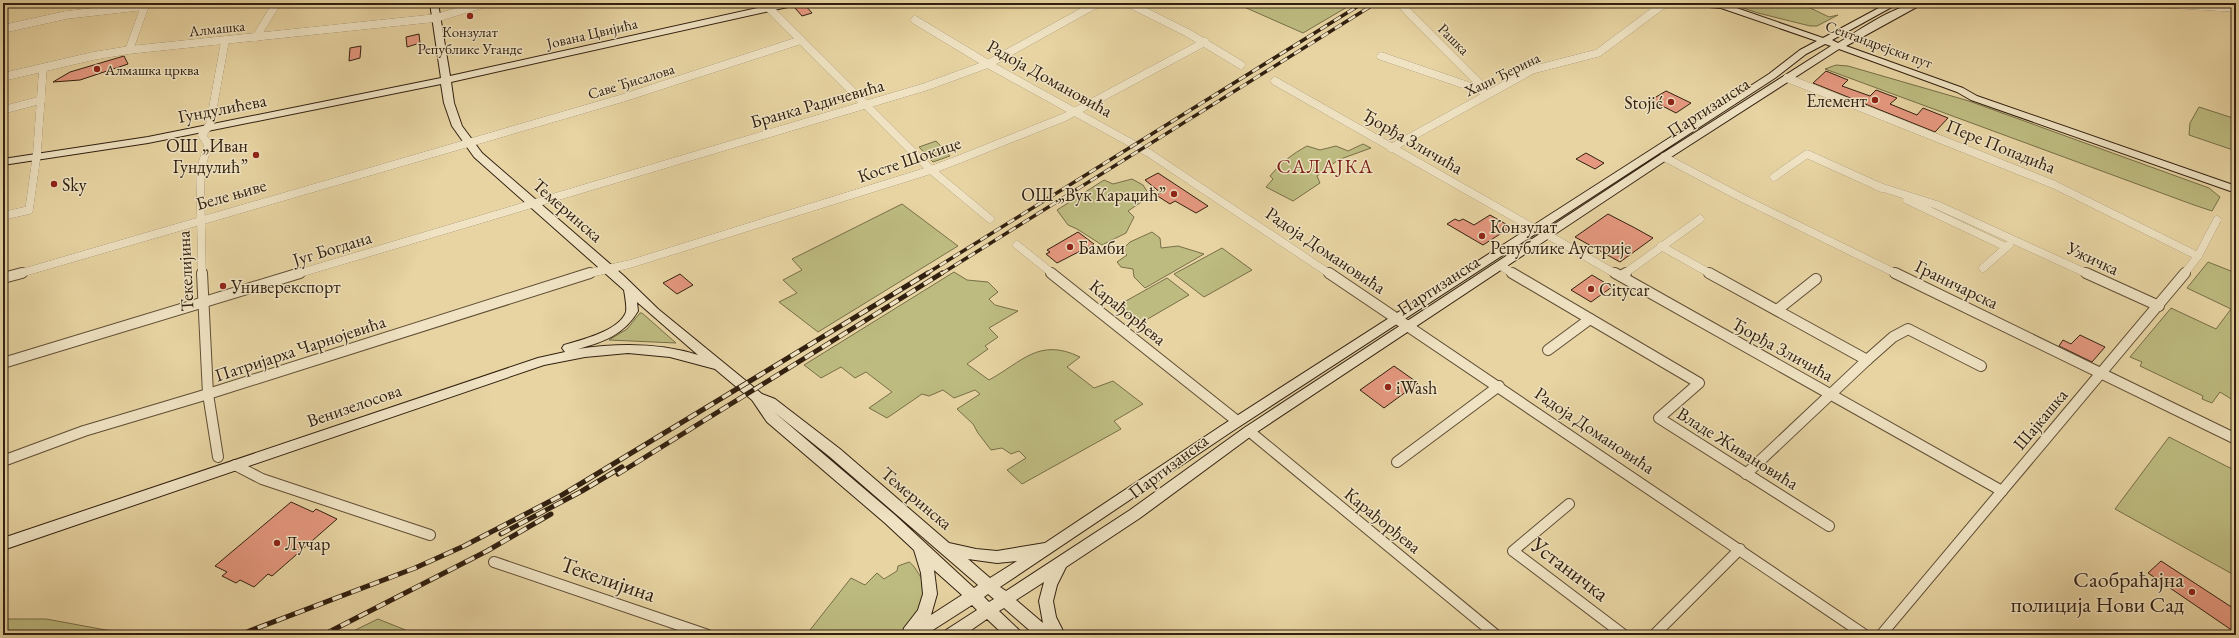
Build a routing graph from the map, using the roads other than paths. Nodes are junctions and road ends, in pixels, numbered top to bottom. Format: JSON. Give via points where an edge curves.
{"nodes":[{"id":1,"x":277,"y":3,"type":"edge"},
{"id":2,"x":434,"y":3,"type":"edge"},
{"id":3,"x":486,"y":3,"type":"edge"},
{"id":4,"x":792,"y":3,"type":"edge"},
{"id":5,"x":1098,"y":3,"type":"edge"},
{"id":6,"x":1128,"y":3,"type":"edge"},
{"id":7,"x":1404,"y":3,"type":"edge"},
{"id":8,"x":1665,"y":3,"type":"edge"},
{"id":9,"x":1895,"y":3,"type":"edge"},
{"id":10,"x":1920,"y":3,"type":"edge"},
{"id":11,"x":2144,"y":3,"type":"edge"},
{"id":12,"x":2150,"y":3,"type":"edge"},
{"id":13,"x":145,"y":4,"type":"edge"},
{"id":14,"x":1700,"y":4,"type":"edge"},
{"id":15,"x":766,"y":6,"type":"edge"},
{"id":16,"x":2236,"y":8,"type":"edge"},
{"id":17,"x":436,"y":18,"type":"junction"},
{"id":18,"x":915,"y":20,"type":"dead end"},
{"id":19,"x":3,"y":28,"type":"edge"},
{"id":20,"x":256,"y":37,"type":"junction"},
{"id":21,"x":801,"y":40,"type":"junction"},
{"id":22,"x":225,"y":41,"type":"junction"},
{"id":23,"x":1205,"y":42,"type":"junction"},
{"id":24,"x":1820,"y":42,"type":"junction"},
{"id":25,"x":1835,"y":48,"type":"junction"},
{"id":26,"x":129,"y":50,"type":"junction"},
{"id":27,"x":1381,"y":56,"type":"dead end"},
{"id":28,"x":988,"y":64,"type":"junction"},
{"id":29,"x":1241,"y":65,"type":"dead end"},
{"id":30,"x":43,"y":68,"type":"junction"},
{"id":31,"x":3,"y":77,"type":"edge"},
{"id":32,"x":1786,"y":78,"type":"junction"},
{"id":33,"x":445,"y":80,"type":"junction"},
{"id":34,"x":1275,"y":81,"type":"dead end"},
{"id":35,"x":1489,"y":93,"type":"junction"},
{"id":36,"x":41,"y":100,"type":"junction"},
{"id":37,"x":865,"y":104,"type":"junction"},
{"id":38,"x":3,"y":110,"type":"edge"},
{"id":39,"x":1075,"y":111,"type":"junction"},
{"id":40,"x":209,"y":128,"type":"junction"},
{"id":41,"x":467,"y":143,"type":"junction"},
{"id":42,"x":1391,"y":148,"type":"junction"},
{"id":43,"x":36,"y":157,"type":"junction"},
{"id":44,"x":1664,"y":157,"type":"junction"},
{"id":45,"x":3,"y":162,"type":"edge"},
{"id":46,"x":931,"y":170,"type":"junction"},
{"id":47,"x":1774,"y":177,"type":"dead end"},
{"id":48,"x":1877,"y":186,"type":"junction"},
{"id":49,"x":2236,"y":190,"type":"edge"},
{"id":50,"x":532,"y":204,"type":"junction"},
{"id":51,"x":3,"y":216,"type":"edge"},
{"id":52,"x":1700,"y":219,"type":"dead end"},
{"id":53,"x":200,"y":220,"type":"junction"},
{"id":54,"x":990,"y":220,"type":"dead end"},
{"id":55,"x":2217,"y":220,"type":"dead end"},
{"id":56,"x":1535,"y":229,"type":"junction"},
{"id":57,"x":1548,"y":235,"type":"junction"},
{"id":58,"x":2014,"y":239,"type":"junction"},
{"id":59,"x":1017,"y":244,"type":"dead end"},
{"id":60,"x":1661,"y":246,"type":"junction"},
{"id":61,"x":2006,"y":247,"type":"junction"},
{"id":62,"x":2198,"y":256,"type":"junction"},
{"id":63,"x":1501,"y":266,"type":"junction"},
{"id":64,"x":1983,"y":268,"type":"dead end"},
{"id":65,"x":608,"y":269,"type":"junction"},
{"id":66,"x":1621,"y":276,"type":"junction"},
{"id":67,"x":3,"y":278,"type":"edge"},
{"id":68,"x":1816,"y":278,"type":"dead end"},
{"id":69,"x":630,"y":288,"type":"junction"},
{"id":70,"x":204,"y":304,"type":"junction"},
{"id":71,"x":2159,"y":306,"type":"junction"},
{"id":72,"x":1777,"y":310,"type":"junction"},
{"id":73,"x":1397,"y":318,"type":"junction"},
{"id":74,"x":1590,"y":319,"type":"junction"},
{"id":75,"x":1409,"y":326,"type":"junction"},
{"id":76,"x":1548,"y":350,"type":"dead end"},
{"id":77,"x":1866,"y":360,"type":"junction"},
{"id":78,"x":542,"y":361,"type":"junction"},
{"id":79,"x":3,"y":363,"type":"edge"},
{"id":80,"x":1981,"y":366,"type":"dead end"},
{"id":81,"x":723,"y":370,"type":"junction"},
{"id":82,"x":2102,"y":373,"type":"junction"},
{"id":83,"x":1499,"y":386,"type":"junction"},
{"id":84,"x":208,"y":394,"type":"junction"},
{"id":85,"x":1829,"y":394,"type":"junction"},
{"id":86,"x":757,"y":397,"type":"junction"},
{"id":87,"x":1237,"y":421,"type":"junction"},
{"id":88,"x":1249,"y":431,"type":"junction"},
{"id":89,"x":2236,"y":439,"type":"edge"},
{"id":90,"x":218,"y":457,"type":"dead end"},
{"id":91,"x":3,"y":461,"type":"edge"},
{"id":92,"x":1397,"y":462,"type":"dead end"},
{"id":93,"x":235,"y":465,"type":"junction"},
{"id":94,"x":1746,"y":474,"type":"junction"},
{"id":95,"x":2002,"y":491,"type":"junction"},
{"id":96,"x":1569,"y":504,"type":"dead end"},
{"id":97,"x":1829,"y":526,"type":"dead end"},
{"id":98,"x":430,"y":535,"type":"dead end"},
{"id":99,"x":3,"y":544,"type":"edge"},
{"id":100,"x":1055,"y":544,"type":"junction"},
{"id":101,"x":944,"y":545,"type":"junction"},
{"id":102,"x":921,"y":549,"type":"junction"},
{"id":103,"x":1740,"y":549,"type":"junction"},
{"id":104,"x":494,"y":562,"type":"dead end"},
{"id":105,"x":1061,"y":564,"type":"junction"},
{"id":106,"x":991,"y":585,"type":"junction"},
{"id":107,"x":974,"y":596,"type":"junction"},
{"id":108,"x":1005,"y":600,"type":"junction"},
{"id":109,"x":988,"y":611,"type":"junction"},
{"id":110,"x":708,"y":635,"type":"edge"},
{"id":111,"x":907,"y":635,"type":"edge"},
{"id":112,"x":912,"y":635,"type":"edge"},
{"id":113,"x":951,"y":635,"type":"edge"},
{"id":114,"x":1014,"y":635,"type":"edge"},
{"id":115,"x":1046,"y":635,"type":"edge"},
{"id":116,"x":1057,"y":635,"type":"edge"},
{"id":117,"x":1496,"y":635,"type":"edge"},
{"id":118,"x":1624,"y":635,"type":"edge"},
{"id":119,"x":1654,"y":635,"type":"edge"},
{"id":120,"x":1865,"y":635,"type":"edge"},
{"id":121,"x":1881,"y":635,"type":"edge"}],
"edges":[{"from":1,"to":20,"type":"street"},
{"from":2,"to":17,"type":"main road","name":"Темеринска"},
{"from":3,"to":17,"type":"street","name":"Алмашка"},
{"from":4,"to":15,"type":"main road","name":"Јована Цвијића"},
{"from":5,"to":28,"type":"street","name":"Бранка Радичевића"},
{"from":6,"to":23,"type":"street"},
{"from":7,"to":35,"type":"street","name":"Рашка","via":[[1403,6],[1410,14]]},
{"from":8,"to":35,"type":"street","name":"Хаџи Ђерина","via":[[1598,53],[1542,67]]},
{"from":9,"to":24,"type":"main road","name":"Партизанска"},
{"from":10,"to":25,"type":"main road","name":"Партизанска","via":[[1902,10]]},
{"from":11,"to":12,"type":"main road"},
{"from":12,"to":16,"type":"street"},
{"from":13,"to":19,"type":"street","via":[[66,15]]},
{"from":13,"to":26,"type":"street"},
{"from":14,"to":24,"type":"main road","name":"Сентандрејски пут"},
{"from":15,"to":21,"type":"street"},
{"from":15,"to":33,"type":"main road","name":"Јована Цвијића"},
{"from":17,"to":20,"type":"street","name":"Алмашка"},
{"from":17,"to":33,"type":"main road","name":"Темеринска"},
{"from":18,"to":28,"type":"street","name":"Радоја Домановића"},
{"from":20,"to":22,"type":"street","name":"Алмашка"},
{"from":21,"to":37,"type":"street"},
{"from":21,"to":41,"type":"street","name":"Саве Ђисалова","via":[[623,98]]},
{"from":22,"to":26,"type":"street","name":"Алмашка"},
{"from":22,"to":40,"type":"street","name":"Текелијина"},
{"from":23,"to":29,"type":"street"},
{"from":23,"to":39,"type":"street","name":"Косте Шокице"},
{"from":24,"to":25,"type":"main road","name":"Сентандрејски пут"},
{"from":24,"to":56,"type":"main road","name":"Партизанска"},
{"from":25,"to":32,"type":"main road","name":"Партизанска"},
{"from":25,"to":49,"type":"main road","name":"Сентандрејски пут","via":[[1960,90],[1974,98]]},
{"from":26,"to":30,"type":"street","name":"Алмашка"},
{"from":27,"to":35,"type":"street"},
{"from":28,"to":37,"type":"street","name":"Бранка Радичевића","via":[[925,87]]},
{"from":28,"to":39,"type":"street","name":"Радоја Домановића"},
{"from":30,"to":31,"type":"street","name":"Алмашка"},
{"from":30,"to":36,"type":"street"},
{"from":32,"to":44,"type":"main road","name":"Партизанска"},
{"from":32,"to":62,"type":"street","name":"Пере Попадића","via":[[2055,185]]},
{"from":33,"to":40,"type":"main road","name":"Гундулићева"},
{"from":33,"to":41,"type":"main road","name":"Темеринска","via":[[452,113]]},
{"from":34,"to":42,"type":"street","name":"Ђорђа Зличића"},
{"from":35,"to":42,"type":"street","name":"Хаџи Ђерина"},
{"from":36,"to":38,"type":"street"},
{"from":36,"to":43,"type":"street"},
{"from":37,"to":46,"type":"street"},
{"from":37,"to":50,"type":"street","name":"Бранка Радичевића"},
{"from":39,"to":46,"type":"street","name":"Косте Шокице","via":[[1051,123]]},
{"from":39,"to":73,"type":"street","name":"Радоја Домановића","via":[[1149,153]]},
{"from":40,"to":43,"type":"main road","name":"Гундулићева"},
{"from":40,"to":53,"type":"street","name":"Текелијина","via":[[202,134],[208,145],[200,171]]},
{"from":41,"to":50,"type":"main road","name":"Темеринска"},
{"from":41,"to":53,"type":"street","name":"Беле њиве"},
{"from":42,"to":56,"type":"street","name":"Ђорђа Зличића"},
{"from":43,"to":45,"type":"main road","name":"Гундулићева"},
{"from":43,"to":51,"type":"street","via":[[29,210]]},
{"from":44,"to":57,"type":"main road","name":"Партизанска"},
{"from":44,"to":82,"type":"street","name":"Граничарска","via":[[1742,198]]},
{"from":46,"to":54,"type":"street"},
{"from":46,"to":65,"type":"street","name":"Косте Шокице"},
{"from":47,"to":48,"type":"street","name":"Ужичка","via":[[1807,154]]},
{"from":48,"to":58,"type":"street","name":"Ужичка","via":[[1937,205]]},
{"from":48,"to":61,"type":"street","name":"Ужичка"},
{"from":50,"to":65,"type":"main road","name":"Темеринска"},
{"from":50,"to":70,"type":"street","name":"Југ Богдана"},
{"from":52,"to":60,"type":"street"},
{"from":53,"to":67,"type":"street","name":"Беле њиве"},
{"from":53,"to":70,"type":"street","name":"Текелијина"},
{"from":55,"to":62,"type":"street","name":"Шајкашка"},
{"from":56,"to":73,"type":"main road","name":"Партизанска"},
{"from":57,"to":63,"type":"main road","name":"Партизанска"},
{"from":57,"to":66,"type":"street","name":"Ђорђа Зличића"},
{"from":58,"to":61,"type":"street"},
{"from":58,"to":71,"type":"street","name":"Ужичка"},
{"from":59,"to":87,"type":"street","name":"Карађорђева"},
{"from":60,"to":66,"type":"street"},
{"from":60,"to":72,"type":"street"},
{"from":61,"to":64,"type":"street"},
{"from":62,"to":71,"type":"street","name":"Шајкашка"},
{"from":63,"to":74,"type":"street","name":"Владе Живановића"},
{"from":63,"to":75,"type":"main road","name":"Партизанска"},
{"from":65,"to":69,"type":"main road","name":"Темеринска"},
{"from":65,"to":84,"type":"street","name":"Патријарха Чарнојевића","via":[[584,274]]},
{"from":66,"to":85,"type":"street","name":"Ђорђа Зличића"},
{"from":68,"to":72,"type":"street"},
{"from":69,"to":78,"type":"main road","via":[[632,311],[622,325],[607,334]]},
{"from":69,"to":81,"type":"main road","name":"Темеринска","via":[[654,312]]},
{"from":70,"to":79,"type":"street","name":"Југ Богдана"},
{"from":70,"to":84,"type":"street","name":"Текелијина"},
{"from":71,"to":82,"type":"street","name":"Шајкашка"},
{"from":72,"to":77,"type":"street"},
{"from":73,"to":75,"type":"street","name":"Радоја Домановића"},
{"from":73,"to":87,"type":"main road","name":"Партизанска"},
{"from":74,"to":76,"type":"street"},
{"from":74,"to":94,"type":"street","name":"Владе Живановића","via":[[1699,383],[1659,418]]},
{"from":75,"to":83,"type":"street","name":"Радоја Домановића"},
{"from":75,"to":88,"type":"main road","name":"Партизанска"},
{"from":77,"to":80,"type":"street","via":[[1898,333],[1908,329]]},
{"from":77,"to":85,"type":"street"},
{"from":78,"to":81,"type":"main road","name":"Венизелосова","via":[[593,350],[640,348],[690,357]]},
{"from":78,"to":93,"type":"main road","name":"Венизелосова"},
{"from":81,"to":86,"type":"main road","name":"Темеринска"},
{"from":82,"to":89,"type":"street","name":"Граничарска"},
{"from":82,"to":95,"type":"street","name":"Шајкашка"},
{"from":83,"to":92,"type":"street"},
{"from":83,"to":103,"type":"street","name":"Радоја Домановића"},
{"from":84,"to":90,"type":"street","name":"Текелијина"},
{"from":84,"to":91,"type":"street","name":"Патријарха Чарнојевића","via":[[84,431]]},
{"from":85,"to":94,"type":"street"},
{"from":85,"to":95,"type":"street","name":"Ђорђа Зличића"},
{"from":86,"to":101,"type":"main road","name":"Темеринска","via":[[770,402],[835,453]]},
{"from":86,"to":102,"type":"main road","name":"Темеринска","via":[[772,419]]},
{"from":87,"to":100,"type":"main road","name":"Партизанска"},
{"from":88,"to":105,"type":"main road","name":"Партизанска"},
{"from":88,"to":117,"type":"street","name":"Карађорђева"},
{"from":93,"to":98,"type":"street","via":[[244,472],[262,479]]},
{"from":93,"to":99,"type":"main road","name":"Венизелосова"},
{"from":94,"to":97,"type":"street","name":"Владе Живановића"},
{"from":95,"to":121,"type":"street","name":"Шајкашка"},
{"from":96,"to":118,"type":"street","name":"Устаничка","via":[[1513,551]]},
{"from":100,"to":101,"type":"main road","via":[[1017,555],[994,558],[970,554]]},
{"from":100,"to":106,"type":"main road","name":"Партизанска"},
{"from":101,"to":106,"type":"main road","name":"Темеринска"},
{"from":102,"to":107,"type":"main road","name":"Темеринска"},
{"from":102,"to":111,"type":"main road","via":[[932,587],[931,598],[925,612]]},
{"from":103,"to":119,"type":"street"},
{"from":103,"to":120,"type":"street","name":"Радоја Домановића"},
{"from":104,"to":110,"type":"street","name":"Текелијина"},
{"from":105,"to":108,"type":"main road","name":"Партизанска"},
{"from":105,"to":116,"type":"main road","via":[[1045,596],[1048,615]]},
{"from":106,"to":107,"type":"main road","name":"Партизанска"},
{"from":106,"to":108,"type":"main road","name":"Темеринска"},
{"from":107,"to":109,"type":"main road","name":"Темеринска"},
{"from":107,"to":112,"type":"main road","name":"Партизанска"},
{"from":108,"to":109,"type":"main road","name":"Партизанска"},
{"from":108,"to":115,"type":"main road","name":"Темеринска"},
{"from":109,"to":113,"type":"main road","name":"Партизанска"},
{"from":109,"to":114,"type":"main road","name":"Темеринска"}]}
